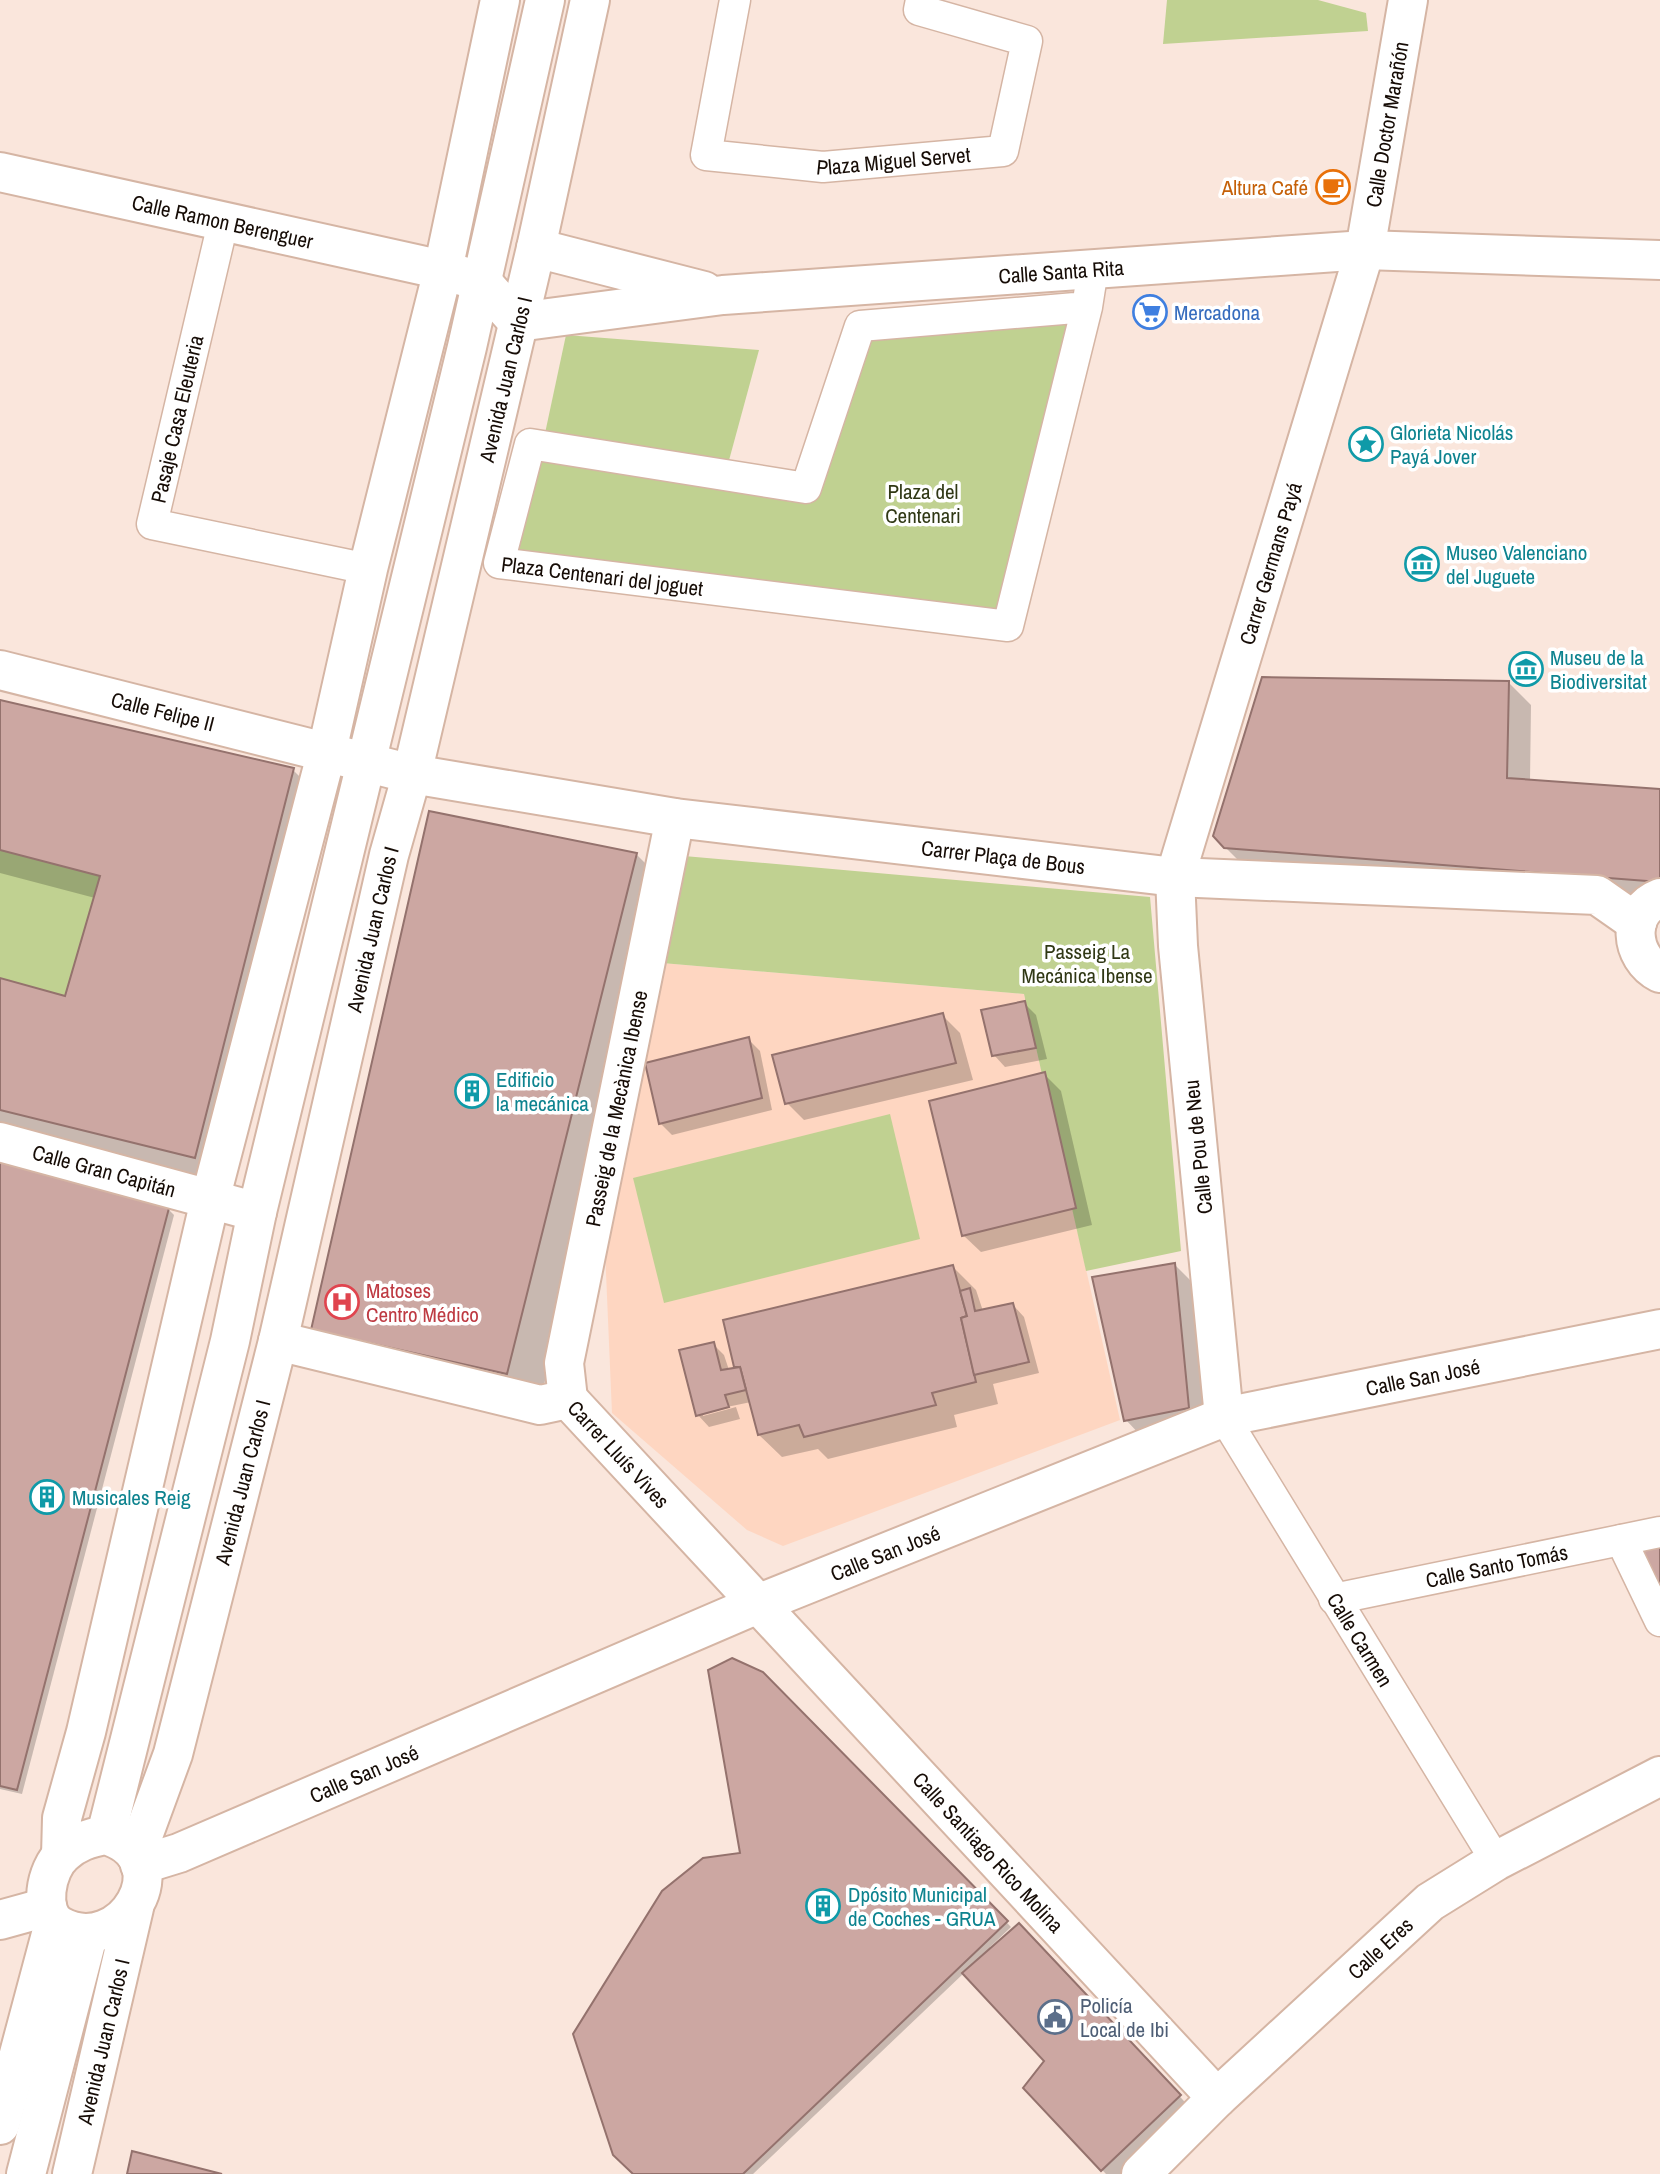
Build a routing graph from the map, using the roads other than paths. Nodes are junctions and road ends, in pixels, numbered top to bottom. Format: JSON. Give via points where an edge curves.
{"nodes":[{"id":1,"x":500,"y":0,"type":"edge"},
{"id":2,"x":545,"y":0,"type":"edge"},
{"id":3,"x":590,"y":0,"type":"edge"},
{"id":4,"x":735,"y":0,"type":"edge"},
{"id":5,"x":921,"y":0,"type":"edge"},
{"id":6,"x":1408,"y":0,"type":"edge"},
{"id":7,"x":0,"y":172,"type":"edge"},
{"id":8,"x":223,"y":223,"type":"junction"},
{"id":9,"x":536,"y":248,"type":"junction"},
{"id":10,"x":1365,"y":250,"type":"junction"},
{"id":11,"x":1660,"y":260,"type":"edge"},
{"id":12,"x":443,"y":270,"type":"junction"},
{"id":13,"x":1093,"y":270,"type":"junction"},
{"id":14,"x":482,"y":282,"type":"junction"},
{"id":15,"x":723,"y":295,"type":"junction"},
{"id":16,"x":1087,"y":307,"type":"junction"},
{"id":17,"x":518,"y":322,"type":"junction"},
{"id":18,"x":368,"y":569,"type":"junction"},
{"id":19,"x":0,"y":670,"type":"edge"},
{"id":20,"x":327,"y":751,"type":"junction"},
{"id":21,"x":368,"y":762,"type":"junction"},
{"id":22,"x":412,"y":774,"type":"junction"},
{"id":23,"x":675,"y":818,"type":"junction"},
{"id":24,"x":1175,"y":877,"type":"junction"},
{"id":25,"x":1648,"y":910,"type":"edge"},
{"id":26,"x":1660,"y":973,"type":"edge"},
{"id":27,"x":0,"y":1142,"type":"edge"},
{"id":28,"x":210,"y":1200,"type":"junction"},
{"id":29,"x":257,"y":1212,"type":"junction"},
{"id":30,"x":1660,"y":1329,"type":"edge"},
{"id":31,"x":278,"y":1341,"type":"junction"},
{"id":32,"x":568,"y":1399,"type":"junction"},
{"id":33,"x":1224,"y":1418,"type":"junction"},
{"id":34,"x":1660,"y":1532,"type":"edge"},
{"id":35,"x":1621,"y":1540,"type":"junction"},
{"id":36,"x":1334,"y":1599,"type":"junction"},
{"id":37,"x":760,"y":1603,"type":"junction"},
{"id":38,"x":1660,"y":1621,"type":"edge"},
{"id":39,"x":1660,"y":1776,"type":"edge"},
{"id":40,"x":128,"y":1852,"type":"junction"},
{"id":41,"x":61,"y":1856,"type":"junction"},
{"id":42,"x":1496,"y":1861,"type":"junction"},
{"id":43,"x":134,"y":1908,"type":"junction"},
{"id":44,"x":0,"y":1920,"type":"edge"},
{"id":45,"x":63,"y":1922,"type":"junction"},
{"id":46,"x":1217,"y":2098,"type":"junction"},
{"id":47,"x":0,"y":2125,"type":"edge"},
{"id":48,"x":26,"y":2174,"type":"edge"},
{"id":49,"x":72,"y":2174,"type":"edge"},
{"id":50,"x":1141,"y":2174,"type":"edge"}],
"edges":[{"from":1,"to":12,"type":"street"},
{"from":2,"to":14,"type":"street"},
{"from":3,"to":9,"type":"street","name":"Avenida Juan Carlos I"},
{"from":4,"to":5,"type":"street","name":"Plaza Miguel Servet","via":[[706,155],[823,167],[1003,151],[1027,41],[919,10]]},
{"from":6,"to":10,"type":"street","name":"Calle Doctor Marañón"},
{"from":7,"to":8,"type":"street","name":"Calle Ramon Berenguer"},
{"from":8,"to":12,"type":"street","name":"Calle Ramon Berenguer"},
{"from":8,"to":18,"type":"street","name":"Pasaje Casa Eleuteria","via":[[152,524]]},
{"from":9,"to":15,"type":"street"},
{"from":9,"to":17,"type":"street","name":"Avenida Juan Carlos I"},
{"from":10,"to":11,"type":"street","name":"Calle Santa Rita"},
{"from":10,"to":13,"type":"street","name":"Calle Santa Rita"},
{"from":10,"to":24,"type":"street","name":"Carrer Germans Payá"},
{"from":12,"to":14,"type":"street","name":"Calle Ramon Berenguer"},
{"from":12,"to":18,"type":"street"},
{"from":13,"to":15,"type":"street","name":"Calle Santa Rita"},
{"from":13,"to":16,"type":"street"},
{"from":14,"to":17,"type":"street"},
{"from":14,"to":21,"type":"street"},
{"from":15,"to":17,"type":"street","name":"Calle Santa Rita"},
{"from":16,"to":16,"type":"street","name":"Plaza Centenari del joguet","via":[[860,326],[806,488],[530,444],[499,563],[1008,626]]},
{"from":17,"to":22,"type":"street","name":"Avenida Juan Carlos I"},
{"from":18,"to":20,"type":"street"},
{"from":19,"to":20,"type":"street","name":"Calle Felipe II"},
{"from":20,"to":21,"type":"street","name":"Calle Felipe II"},
{"from":20,"to":28,"type":"street"},
{"from":21,"to":22,"type":"street","name":"Carrer Plaça de Bous"},
{"from":21,"to":29,"type":"street"},
{"from":22,"to":23,"type":"street","name":"Carrer Plaça de Bous"},
{"from":22,"to":31,"type":"street","name":"Avenida Juan Carlos I","via":[[389,855]]},
{"from":23,"to":24,"type":"street","name":"Carrer Plaça de Bous"},
{"from":23,"to":32,"type":"street","name":"Passeig de la Mecànica Ibense","via":[[564,1363]]},
{"from":24,"to":25,"type":"street","name":"Carrer Plaça de Bous","via":[[1597,895]]},
{"from":24,"to":33,"type":"street","name":"Calle Pou de Neu"},
{"from":25,"to":26,"type":"street","via":[[1636,945],[1642,958]]},
{"from":27,"to":28,"type":"street","name":"Calle Gran Capitán"},
{"from":28,"to":29,"type":"street","name":"Calle Gran Capitán"},
{"from":28,"to":41,"type":"street","via":[[62,1818]]},
{"from":29,"to":40,"type":"street"},
{"from":30,"to":33,"type":"street","name":"Calle San José"},
{"from":31,"to":32,"type":"street","name":"Carrer Lluís Vives","via":[[540,1405]]},
{"from":31,"to":40,"type":"street","name":"Avenida Juan Carlos I","via":[[173,1754]]},
{"from":32,"to":37,"type":"street","name":"Carrer Lluís Vives"},
{"from":33,"to":36,"type":"street","name":"Calle Carmen"},
{"from":33,"to":37,"type":"street","name":"Calle San José"},
{"from":34,"to":35,"type":"street","name":"Calle Santo Tomás"},
{"from":35,"to":36,"type":"street","name":"Calle Santo Tomás"},
{"from":35,"to":38,"type":"street"},
{"from":36,"to":42,"type":"street","name":"Calle Carmen"},
{"from":37,"to":40,"type":"street","name":"Calle San José","via":[[179,1853]]},
{"from":37,"to":46,"type":"street","name":"Calle Santiago Rico Molina"},
{"from":39,"to":42,"type":"street","name":"Calle Eres"},
{"from":40,"to":41,"type":"street","via":[[85,1839]]},
{"from":40,"to":43,"type":"street","via":[[144,1885]]},
{"from":41,"to":45,"type":"street","via":[[47,1880]]},
{"from":42,"to":46,"type":"street","name":"Calle Eres","via":[[1430,1902]]},
{"from":43,"to":45,"type":"street","via":[[113,1925]]},
{"from":43,"to":49,"type":"street","name":"Avenida Juan Carlos I"},
{"from":44,"to":45,"type":"street"},
{"from":45,"to":47,"type":"street"},
{"from":45,"to":48,"type":"street","name":"Avenida Juan Carlos I"},
{"from":46,"to":50,"type":"street","name":"Calle Eres"}]}
